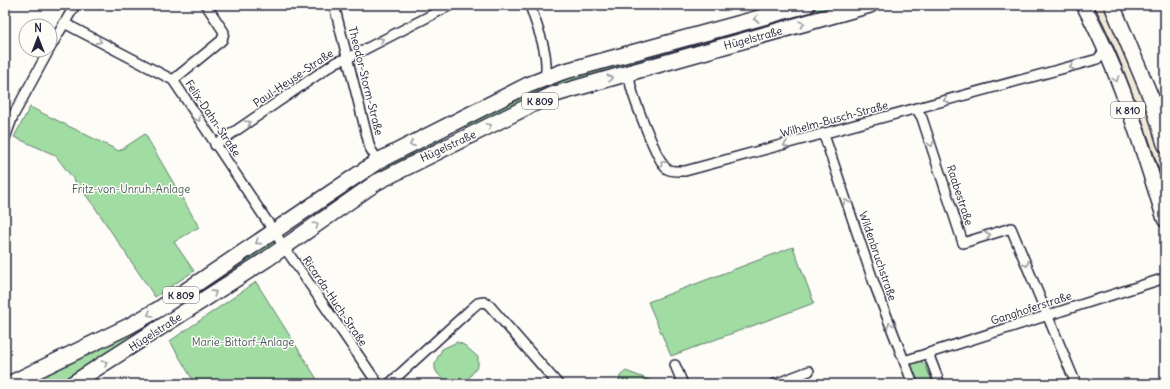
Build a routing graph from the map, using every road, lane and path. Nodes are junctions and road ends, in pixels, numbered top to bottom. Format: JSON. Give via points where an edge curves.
{"nodes":[{"id":1,"x":75,"y":5,"type":"edge"},
{"id":2,"x":206,"y":5,"type":"edge"},
{"id":3,"x":334,"y":5,"type":"edge"},
{"id":4,"x":451,"y":5,"type":"edge"},
{"id":5,"x":530,"y":5,"type":"edge"},
{"id":6,"x":807,"y":5,"type":"edge"},
{"id":7,"x":870,"y":5,"type":"edge"},
{"id":8,"x":1084,"y":5,"type":"edge"},
{"id":9,"x":1112,"y":5,"type":"edge"},
{"id":10,"x":64,"y":23,"type":"junction"},
{"id":11,"x":58,"y":34,"type":"edge"},
{"id":12,"x":1105,"y":50,"type":"junction"},
{"id":13,"x":44,"y":58,"type":"edge"},
{"id":14,"x":348,"y":58,"type":"junction"},
{"id":15,"x":632,"y":72,"type":"junction"},
{"id":16,"x":545,"y":78,"type":"junction"},
{"id":17,"x":173,"y":80,"type":"junction"},
{"id":18,"x":916,"y":108,"type":"junction"},
{"id":19,"x":9,"y":114,"type":"edge"},
{"id":20,"x":462,"y":120,"type":"junction"},
{"id":21,"x":440,"y":131,"type":"junction"},
{"id":22,"x":824,"y":135,"type":"junction"},
{"id":23,"x":468,"y":137,"type":"junction"},
{"id":24,"x":5,"y":138,"type":"edge"},
{"id":25,"x":1165,"y":144,"type":"edge"},
{"id":26,"x":215,"y":145,"type":"junction"},
{"id":27,"x":448,"y":147,"type":"junction"},
{"id":28,"x":378,"y":161,"type":"junction"},
{"id":29,"x":1165,"y":219,"type":"edge"},
{"id":30,"x":274,"y":232,"type":"junction"},
{"id":31,"x":284,"y":247,"type":"junction"},
{"id":32,"x":1165,"y":278,"type":"edge"},
{"id":33,"x":1047,"y":315,"type":"junction"},
{"id":34,"x":928,"y":353,"type":"junction"},
{"id":35,"x":904,"y":361,"type":"junction"},
{"id":36,"x":675,"y":365,"type":"dead end"},
{"id":37,"x":809,"y":371,"type":"dead end"},
{"id":38,"x":792,"y":381,"type":"edge"},
{"id":39,"x":9,"y":384,"type":"edge"},
{"id":40,"x":72,"y":384,"type":"edge"},
{"id":41,"x":378,"y":384,"type":"edge"},
{"id":42,"x":389,"y":384,"type":"edge"},
{"id":43,"x":558,"y":384,"type":"edge"},
{"id":44,"x":683,"y":384,"type":"edge"},
{"id":45,"x":775,"y":384,"type":"edge"},
{"id":46,"x":913,"y":384,"type":"edge"},
{"id":47,"x":940,"y":384,"type":"edge"},
{"id":48,"x":1076,"y":384,"type":"edge"}],
"edges":[{"from":1,"to":10,"type":"street"},
{"from":2,"to":17,"type":"street","via":[[224,32],[222,40]]},
{"from":3,"to":14,"type":"street","name":"Theodor-Storm-Straße"},
{"from":14,"to":4,"type":"street","name":"Paul-Heyse-Straße","one_way":true},
{"from":5,"to":16,"type":"street","via":[[545,54]]},
{"from":6,"to":16,"type":"main road","name":"Hügelstraße","number":"K 809","one_way":true},
{"from":15,"to":7,"type":"main road","name":"Hügelstraße","number":"K 809","one_way":true},
{"from":8,"to":12,"type":"main road","number":"K 810"},
{"from":9,"to":25,"type":"main road","number":"K 810","via":[[1152,100]]},
{"from":10,"to":11,"type":"street"},
{"from":10,"to":17,"type":"street","name":"Felix-Dahn-Straße","one_way":true},
{"from":12,"to":18,"type":"street","name":"Wilhelm-Busch-Straße","one_way":true,"via":[[1098,59]]},
{"from":12,"to":29,"type":"main road","number":"K 810","one_way":true,"via":[[1145,155]]},
{"from":13,"to":19,"type":"street"},
{"from":26,"to":14,"type":"street","name":"Paul-Heyse-Straße","one_way":true,"via":[[336,62]]},
{"from":14,"to":28,"type":"street","name":"Theodor-Storm-Straße","via":[[370,148]]},
{"from":22,"to":15,"type":"street","name":"Wilhelm-Busch-Straße","one_way":true,"via":[[675,172],[662,163],[654,148],[630,80]]},
{"from":23,"to":15,"type":"main road","name":"Hügelstraße","number":"K 809","one_way":true,"via":[[552,95]]},
{"from":16,"to":20,"type":"main road","name":"Hügelstraße","number":"K 809"},
{"from":17,"to":26,"type":"street","name":"Felix-Dahn-Straße","one_way":true},
{"from":18,"to":22,"type":"street","name":"Wilhelm-Busch-Straße"},
{"from":18,"to":33,"type":"street","name":"Raabestraße","one_way":true,"via":[[922,118],[963,243],[1011,228]]},
{"from":19,"to":24,"type":"street"},
{"from":20,"to":21,"type":"main road","name":"Hügelstraße","number":"K 809"},
{"from":20,"to":23,"type":"main road","via":[[461,129]]},
{"from":21,"to":27,"type":"main road","via":[[448,136]]},
{"from":21,"to":28,"type":"main road","name":"Hügelstraße","number":"K 809","one_way":true},
{"from":35,"to":22,"type":"street","name":"Wildenbruchstraße","one_way":true,"via":[[874,283]]},
{"from":23,"to":27,"type":"main road","name":"Hügelstraße","number":"K 809"},
{"from":26,"to":30,"type":"street","name":"Felix-Dahn-Straße"},
{"from":31,"to":27,"type":"main road","name":"Hügelstraße","number":"K 809","one_way":true,"via":[[377,182]]},
{"from":28,"to":30,"type":"main road","name":"Hügelstraße","number":"K 809"},
{"from":30,"to":31,"type":"street","name":"Ricarda-Huch-Straße"},
{"from":30,"to":39,"type":"main road","name":"Hügelstraße","number":"K 809","one_way":true,"via":[[159,309]]},
{"from":40,"to":31,"type":"main road","name":"Hügelstraße","number":"K 809","one_way":true},
{"from":31,"to":41,"type":"street","name":"Ricarda-Huch-Straße"},
{"from":32,"to":33,"type":"street","name":"Ganghoferstraße"},
{"from":33,"to":34,"type":"street","name":"Ganghoferstraße"},
{"from":33,"to":48,"type":"street"},
{"from":34,"to":35,"type":"street","name":"Ganghoferstraße"},
{"from":34,"to":47,"type":"street"},
{"from":35,"to":46,"type":"street","name":"Wildenbruchstraße"},
{"from":36,"to":44,"type":"street"},
{"from":37,"to":38,"type":"street"},
{"from":38,"to":45,"type":"street"},
{"from":42,"to":43,"type":"street","via":[[471,309],[484,302],[490,305]]}]}
